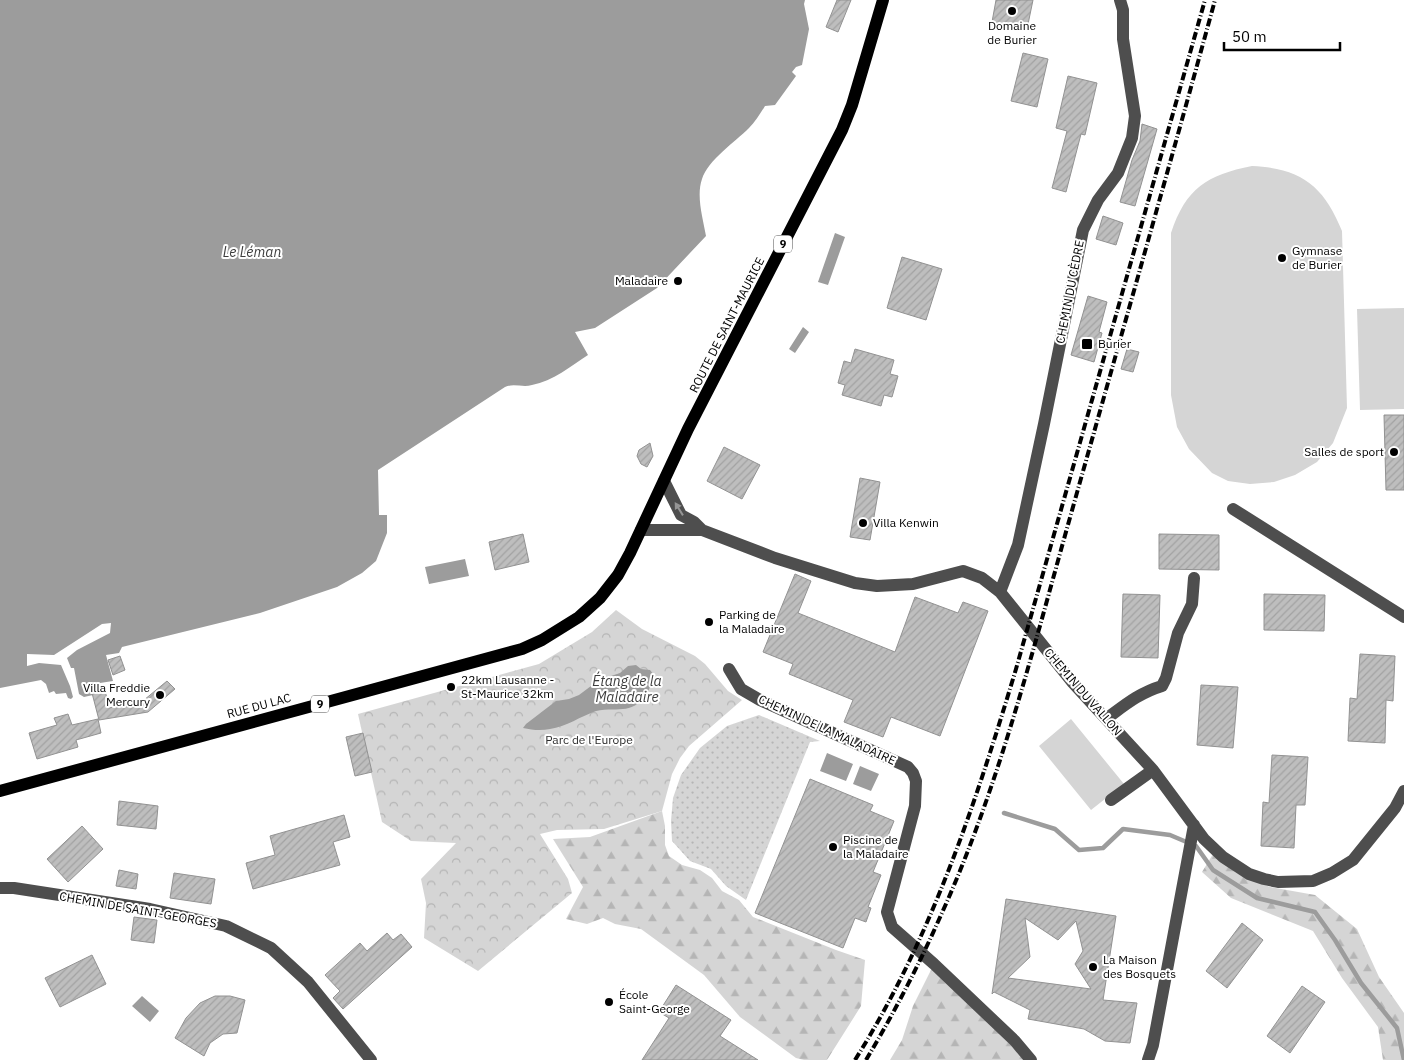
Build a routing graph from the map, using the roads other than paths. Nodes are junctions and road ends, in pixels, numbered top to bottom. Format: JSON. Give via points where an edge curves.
{"nodes":[{"id":1,"x":883,"y":0,"type":"edge"},
{"id":2,"x":1120,"y":0,"type":"edge"},
{"id":3,"x":664,"y":481,"type":"junction"},
{"id":4,"x":1233,"y":509,"type":"dead end"},
{"id":5,"x":641,"y":530,"type":"junction"},
{"id":6,"x":702,"y":530,"type":"junction"},
{"id":7,"x":618,"y":575,"type":"joint"},
{"id":8,"x":1194,"y":578,"type":"dead end"},
{"id":9,"x":1000,"y":592,"type":"junction"},
{"id":10,"x":1404,"y":618,"type":"edge"},
{"id":11,"x":729,"y":669,"type":"dead end"},
{"id":12,"x":1106,"y":719,"type":"junction"},
{"id":13,"x":1153,"y":770,"type":"junction"},
{"id":14,"x":0,"y":791,"type":"edge"},
{"id":15,"x":1404,"y":791,"type":"edge"},
{"id":16,"x":1111,"y":800,"type":"dead end"},
{"id":17,"x":1193,"y":831,"type":"junction"},
{"id":18,"x":0,"y":888,"type":"edge"},
{"id":19,"x":371,"y":1060,"type":"edge"},
{"id":20,"x":1032,"y":1060,"type":"edge"},
{"id":21,"x":1148,"y":1060,"type":"edge"}],
"edges":[{"from":1,"to":3,"type":"main road","name":"ROUTE DE SAINT-MAURICE","number":"9","via":[[842,130]]},
{"from":2,"to":9,"type":"street","name":"CHEMIN DU CÈDRE","via":[[1135,116],[1132,138],[1118,173],[1098,200],[1083,230],[1018,545]]},
{"from":3,"to":5,"type":"main road","name":"ROUTE DE SAINT-MAURICE","number":"9"},
{"from":6,"to":3,"type":"street","name":"CHEMIN DU VALLON","one_way":true,"via":[[681,515]]},
{"from":4,"to":10,"type":"street"},
{"from":5,"to":6,"type":"street","name":"CHEMIN DU VALLON"},
{"from":5,"to":7,"type":"main road","name":"ROUTE DE SAINT-MAURICE","number":"9"},
{"from":6,"to":9,"type":"street","name":"CHEMIN DU VALLON","via":[[855,584],[913,584],[963,571],[982,578]]},
{"from":7,"to":14,"type":"main road","name":"RUE DU LAC","number":"9","via":[[579,617],[522,649]]},
{"from":8,"to":12,"type":"street","via":[[1192,604],[1178,633],[1162,686],[1146,691]]},
{"from":9,"to":12,"type":"street","name":"CHEMIN DU VALLON"},
{"from":11,"to":20,"type":"street","name":"CHEMIN DE LA MALADAIRE","via":[[740,689],[908,767],[913,773],[916,781],[915,806],[887,912],[892,927]]},
{"from":12,"to":13,"type":"street","name":"CHEMIN DU VALLON"},
{"from":13,"to":16,"type":"street"},
{"from":13,"to":17,"type":"street","name":"CHEMIN DU VALLON"},
{"from":15,"to":17,"type":"street","name":"CHEMIN DU VALLON","via":[[1395,808],[1354,860],[1313,881],[1278,882],[1249,874]]},
{"from":17,"to":21,"type":"street"},
{"from":18,"to":19,"type":"street","name":"CHEMIN DE SAINT-GEORGES","via":[[150,909],[226,926],[271,948],[308,982]]}]}
